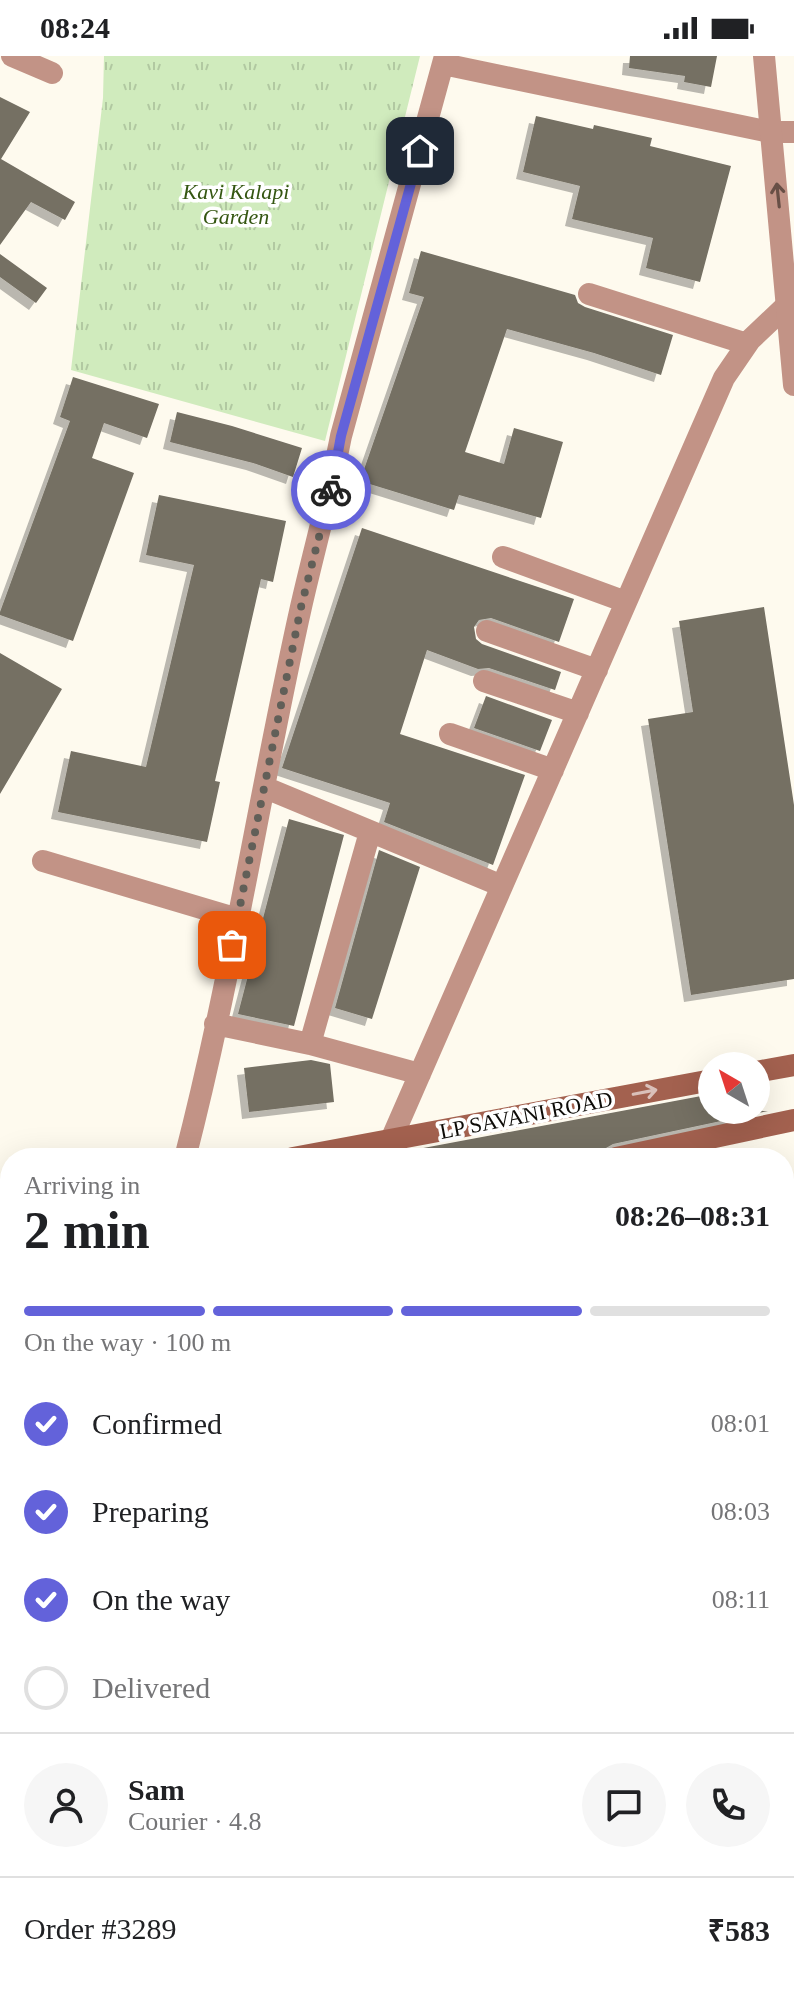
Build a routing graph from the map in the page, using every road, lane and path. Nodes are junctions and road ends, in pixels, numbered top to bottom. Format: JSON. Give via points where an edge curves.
{"nodes":[{"id":1,"x":12,"y":56,"type":"edge"},
{"id":2,"x":764,"y":56,"type":"edge"},
{"id":3,"x":444,"y":60,"type":"edge"},
{"id":4,"x":52,"y":73,"type":"dead end"},
{"id":5,"x":770,"y":132,"type":"junction"},
{"id":6,"x":794,"y":132,"type":"edge"},
{"id":7,"x":589,"y":294,"type":"dead end"},
{"id":8,"x":788,"y":304,"type":"junction"},
{"id":9,"x":747,"y":344,"type":"junction"},
{"id":10,"x":794,"y":385,"type":"edge"},
{"id":11,"x":503,"y":557,"type":"dead end"},
{"id":12,"x":626,"y":602,"type":"junction"},
{"id":13,"x":487,"y":631,"type":"dead end"},
{"id":14,"x":597,"y":670,"type":"junction"},
{"id":15,"x":484,"y":681,"type":"dead end"},
{"id":16,"x":578,"y":713,"type":"junction"},
{"id":17,"x":450,"y":734,"type":"dead end"},
{"id":18,"x":553,"y":770,"type":"junction"},
{"id":19,"x":266,"y":788,"type":"junction"},
{"id":20,"x":370,"y":832,"type":"junction"},
{"id":21,"x":43,"y":861,"type":"dead end"},
{"id":22,"x":502,"y":886,"type":"junction"},
{"id":23,"x":238,"y":919,"type":"junction"},
{"id":24,"x":215,"y":1024,"type":"junction"},
{"id":25,"x":310,"y":1044,"type":"junction"},
{"id":26,"x":794,"y":1056,"type":"edge"},
{"id":27,"x":774,"y":1068,"type":"edge"},
{"id":28,"x":420,"y":1074,"type":"junction"},
{"id":29,"x":698,"y":1083,"type":"edge"},
{"id":30,"x":794,"y":1120,"type":"edge"},
{"id":31,"x":391,"y":1140,"type":"junction"},
{"id":32,"x":187,"y":1148,"type":"edge"},
{"id":33,"x":347,"y":1148,"type":"edge"},
{"id":34,"x":663,"y":1148,"type":"edge"}],
"edges":[{"from":1,"to":4,"type":"street"},
{"from":2,"to":5,"type":"street"},
{"from":3,"to":5,"type":"street"},
{"from":3,"to":19,"type":"street","via":[[341,436]]},
{"from":5,"to":6,"type":"street"},
{"from":8,"to":5,"type":"street","one_way":true},
{"from":7,"to":9,"type":"street"},
{"from":8,"to":9,"type":"street"},
{"from":8,"to":10,"type":"street"},
{"from":9,"to":12,"type":"street","via":[[724,378]]},
{"from":11,"to":12,"type":"street"},
{"from":12,"to":14,"type":"street"},
{"from":13,"to":14,"type":"street"},
{"from":14,"to":16,"type":"street"},
{"from":15,"to":16,"type":"street"},
{"from":16,"to":18,"type":"street"},
{"from":17,"to":18,"type":"street"},
{"from":18,"to":22,"type":"street"},
{"from":19,"to":20,"type":"street"},
{"from":19,"to":23,"type":"street"},
{"from":20,"to":22,"type":"street"},
{"from":20,"to":25,"type":"street"},
{"from":21,"to":23,"type":"street"},
{"from":22,"to":28,"type":"street"},
{"from":23,"to":24,"type":"street"},
{"from":24,"to":25,"type":"street"},
{"from":24,"to":32,"type":"street"},
{"from":25,"to":28,"type":"street"},
{"from":26,"to":27,"type":"main road"},
{"from":28,"to":31,"type":"street"},
{"from":31,"to":29,"type":"main road","name":"LP SAVANI ROAD","one_way":true},
{"from":30,"to":34,"type":"main road"},
{"from":31,"to":33,"type":"main road","name":"LP SAVANI ROAD"}]}
